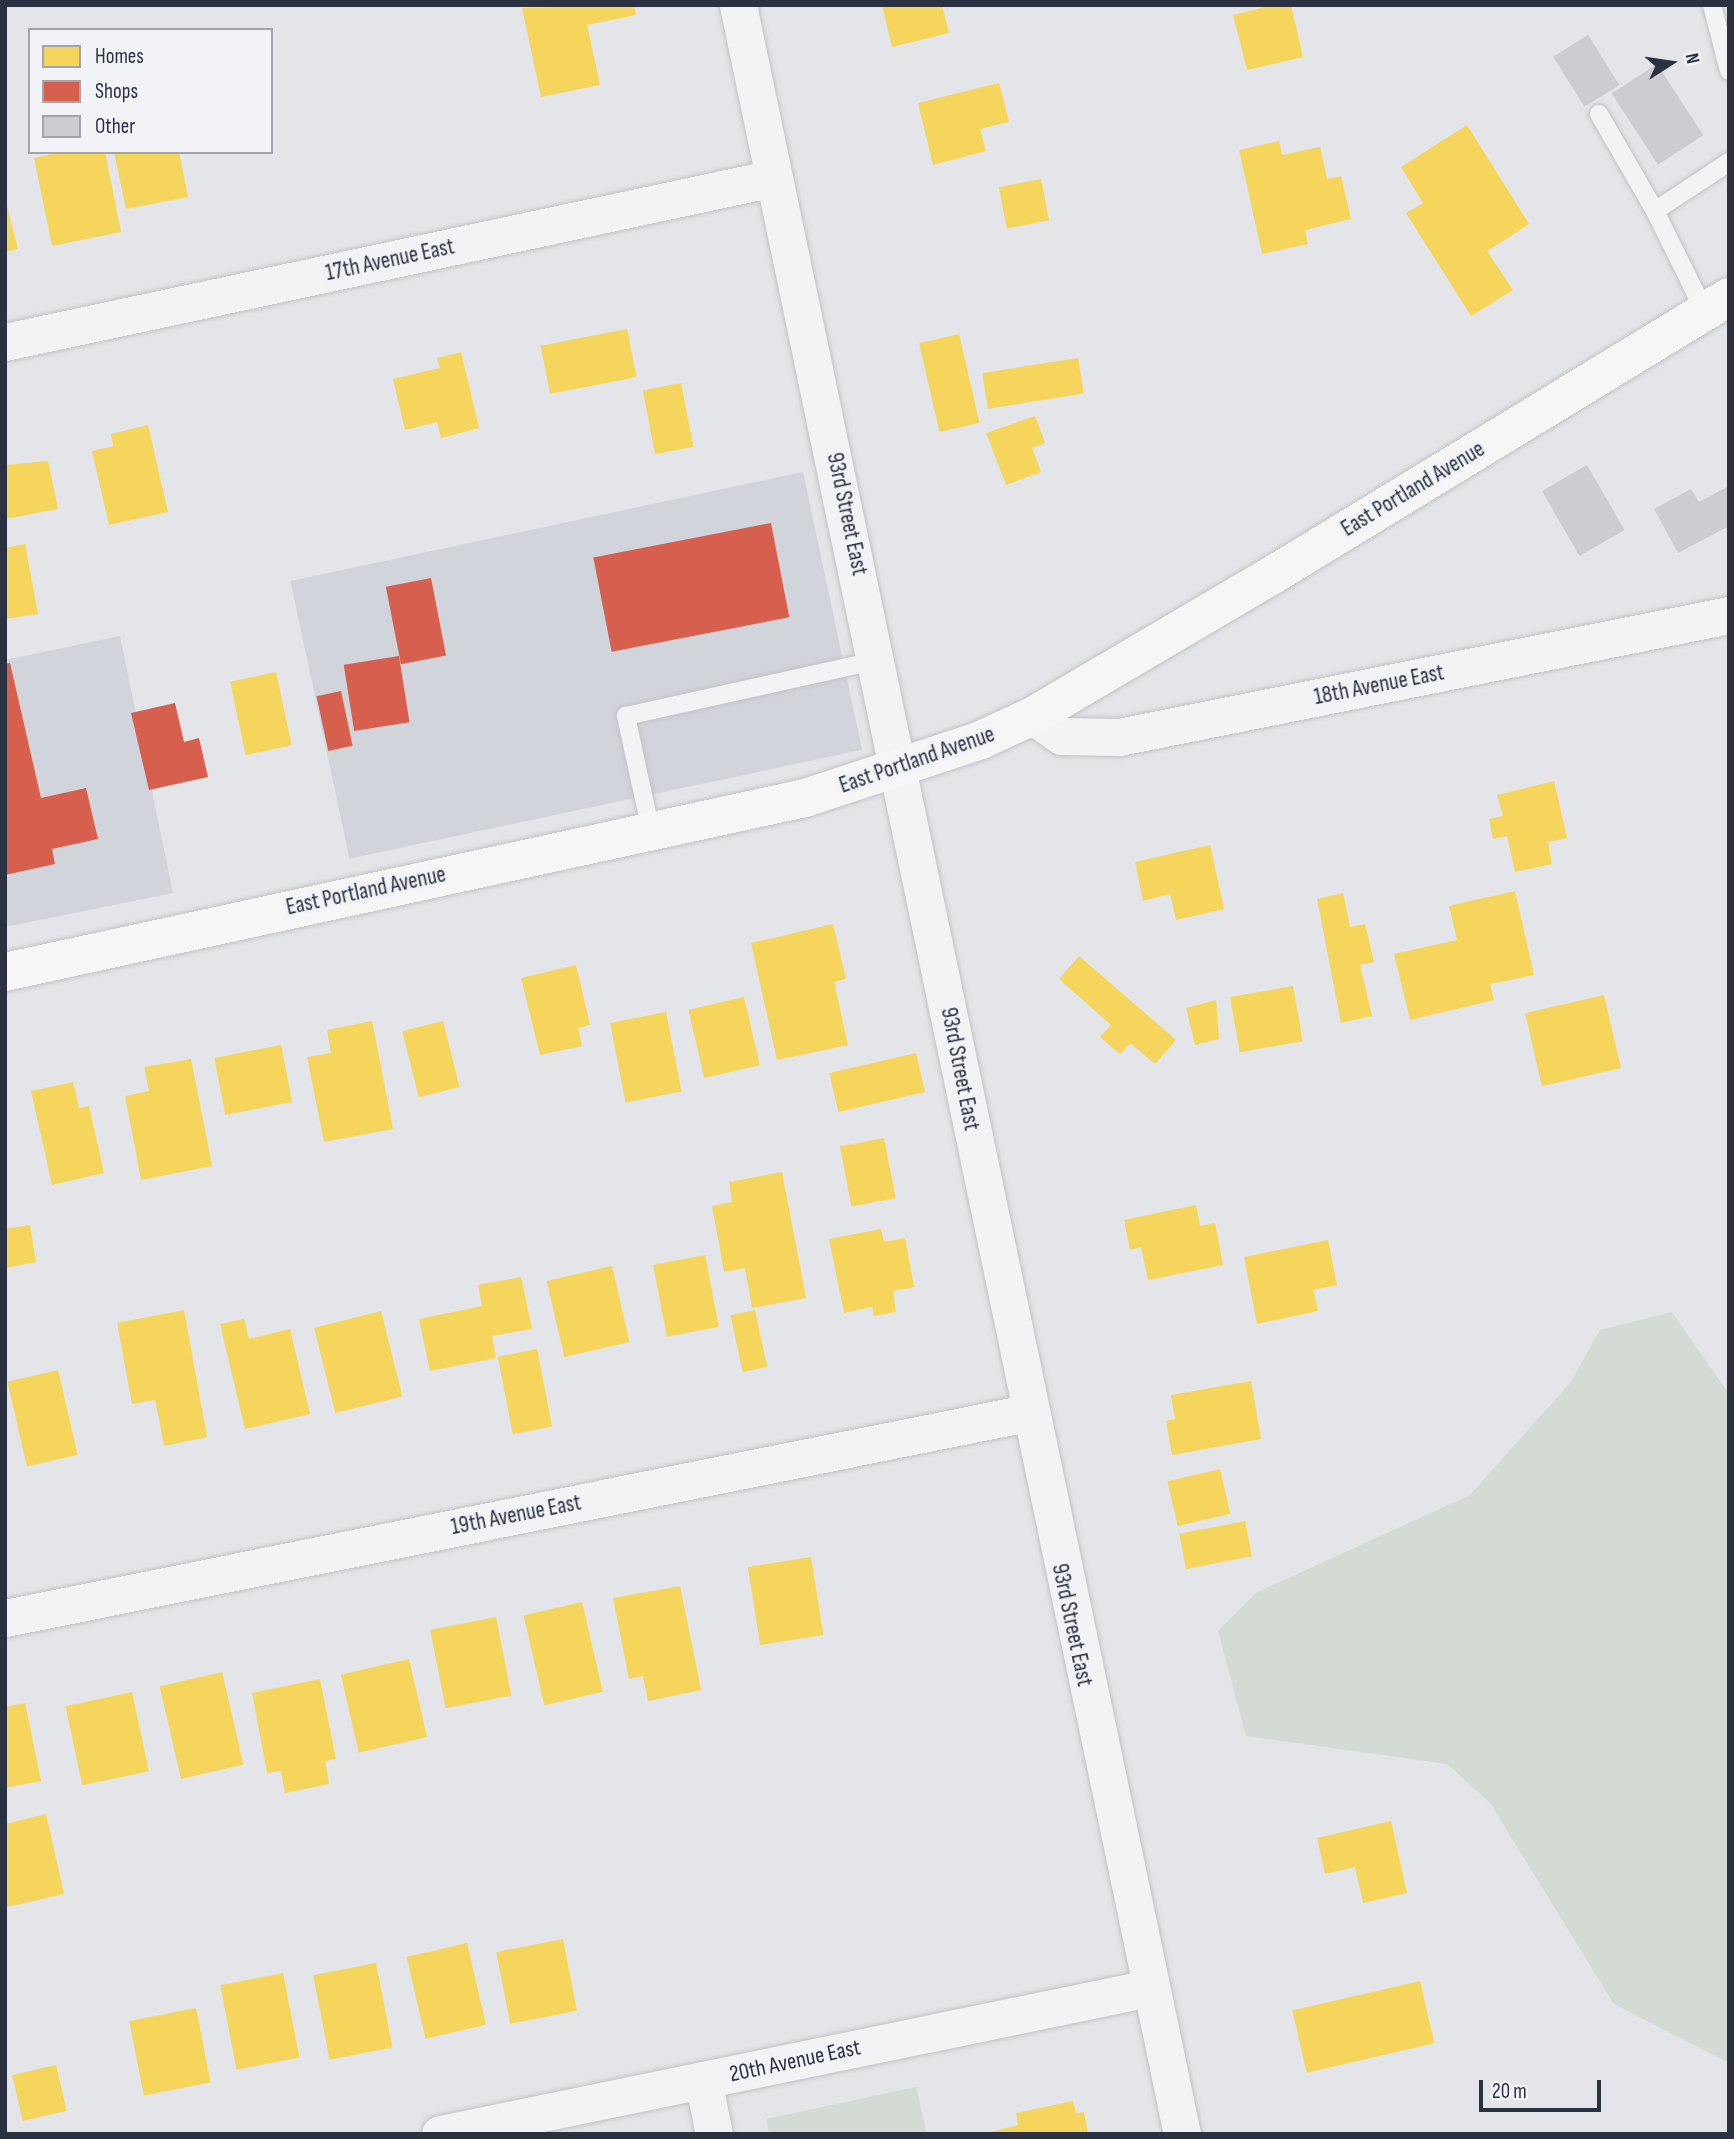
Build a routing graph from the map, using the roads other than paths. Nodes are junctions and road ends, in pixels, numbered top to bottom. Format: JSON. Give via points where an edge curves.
{"nodes":[{"id":1,"x":738,"y":5,"type":"edge"},
{"id":2,"x":1712,"y":5,"type":"edge"},
{"id":3,"x":1729,"y":71,"type":"edge"},
{"id":4,"x":1599,"y":114,"type":"dead end"},
{"id":5,"x":1729,"y":162,"type":"edge"},
{"id":6,"x":774,"y":178,"type":"junction"},
{"id":7,"x":1655,"y":211,"type":"junction"},
{"id":8,"x":1717,"y":304,"type":"edge"},
{"id":9,"x":5,"y":342,"type":"edge"},
{"id":10,"x":1729,"y":615,"type":"edge"},
{"id":11,"x":878,"y":660,"type":"junction"},
{"id":12,"x":1033,"y":716,"type":"junction"},
{"id":13,"x":902,"y":770,"type":"junction"},
{"id":14,"x":651,"y":831,"type":"junction"},
{"id":15,"x":5,"y":972,"type":"edge"},
{"id":16,"x":1027,"y":1413,"type":"junction"},
{"id":17,"x":5,"y":1618,"type":"edge"},
{"id":18,"x":1150,"y":1988,"type":"junction"},
{"id":19,"x":703,"y":2080,"type":"junction"},
{"id":20,"x":440,"y":2134,"type":"edge"},
{"id":21,"x":714,"y":2134,"type":"edge"},
{"id":22,"x":1182,"y":2134,"type":"edge"}],
"edges":[{"from":1,"to":6,"type":"street","name":"93rd Street East"},
{"from":2,"to":3,"type":"lane"},
{"from":4,"to":7,"type":"lane"},
{"from":5,"to":7,"type":"lane"},
{"from":6,"to":9,"type":"street","name":"17th Avenue East"},
{"from":6,"to":11,"type":"street","name":"93rd Street East"},
{"from":7,"to":8,"type":"lane"},
{"from":8,"to":12,"type":"main road","name":"East Portland Avenue"},
{"from":10,"to":12,"type":"street","name":"18th Avenue East","via":[[1119,737],[1062,736]]},
{"from":11,"to":13,"type":"street","name":"93rd Street East"},
{"from":11,"to":14,"type":"lane","via":[[626,716]]},
{"from":12,"to":13,"type":"main road","name":"East Portland Avenue"},
{"from":13,"to":14,"type":"main road","name":"East Portland Avenue"},
{"from":13,"to":16,"type":"street","name":"93rd Street East"},
{"from":14,"to":15,"type":"main road","name":"East Portland Avenue"},
{"from":16,"to":17,"type":"street","name":"19th Avenue East"},
{"from":16,"to":18,"type":"street","name":"93rd Street East"},
{"from":18,"to":19,"type":"street","name":"20th Avenue East"},
{"from":18,"to":22,"type":"street","name":"93rd Street East"},
{"from":19,"to":20,"type":"street","name":"20th Avenue East"},
{"from":19,"to":21,"type":"street"}]}
